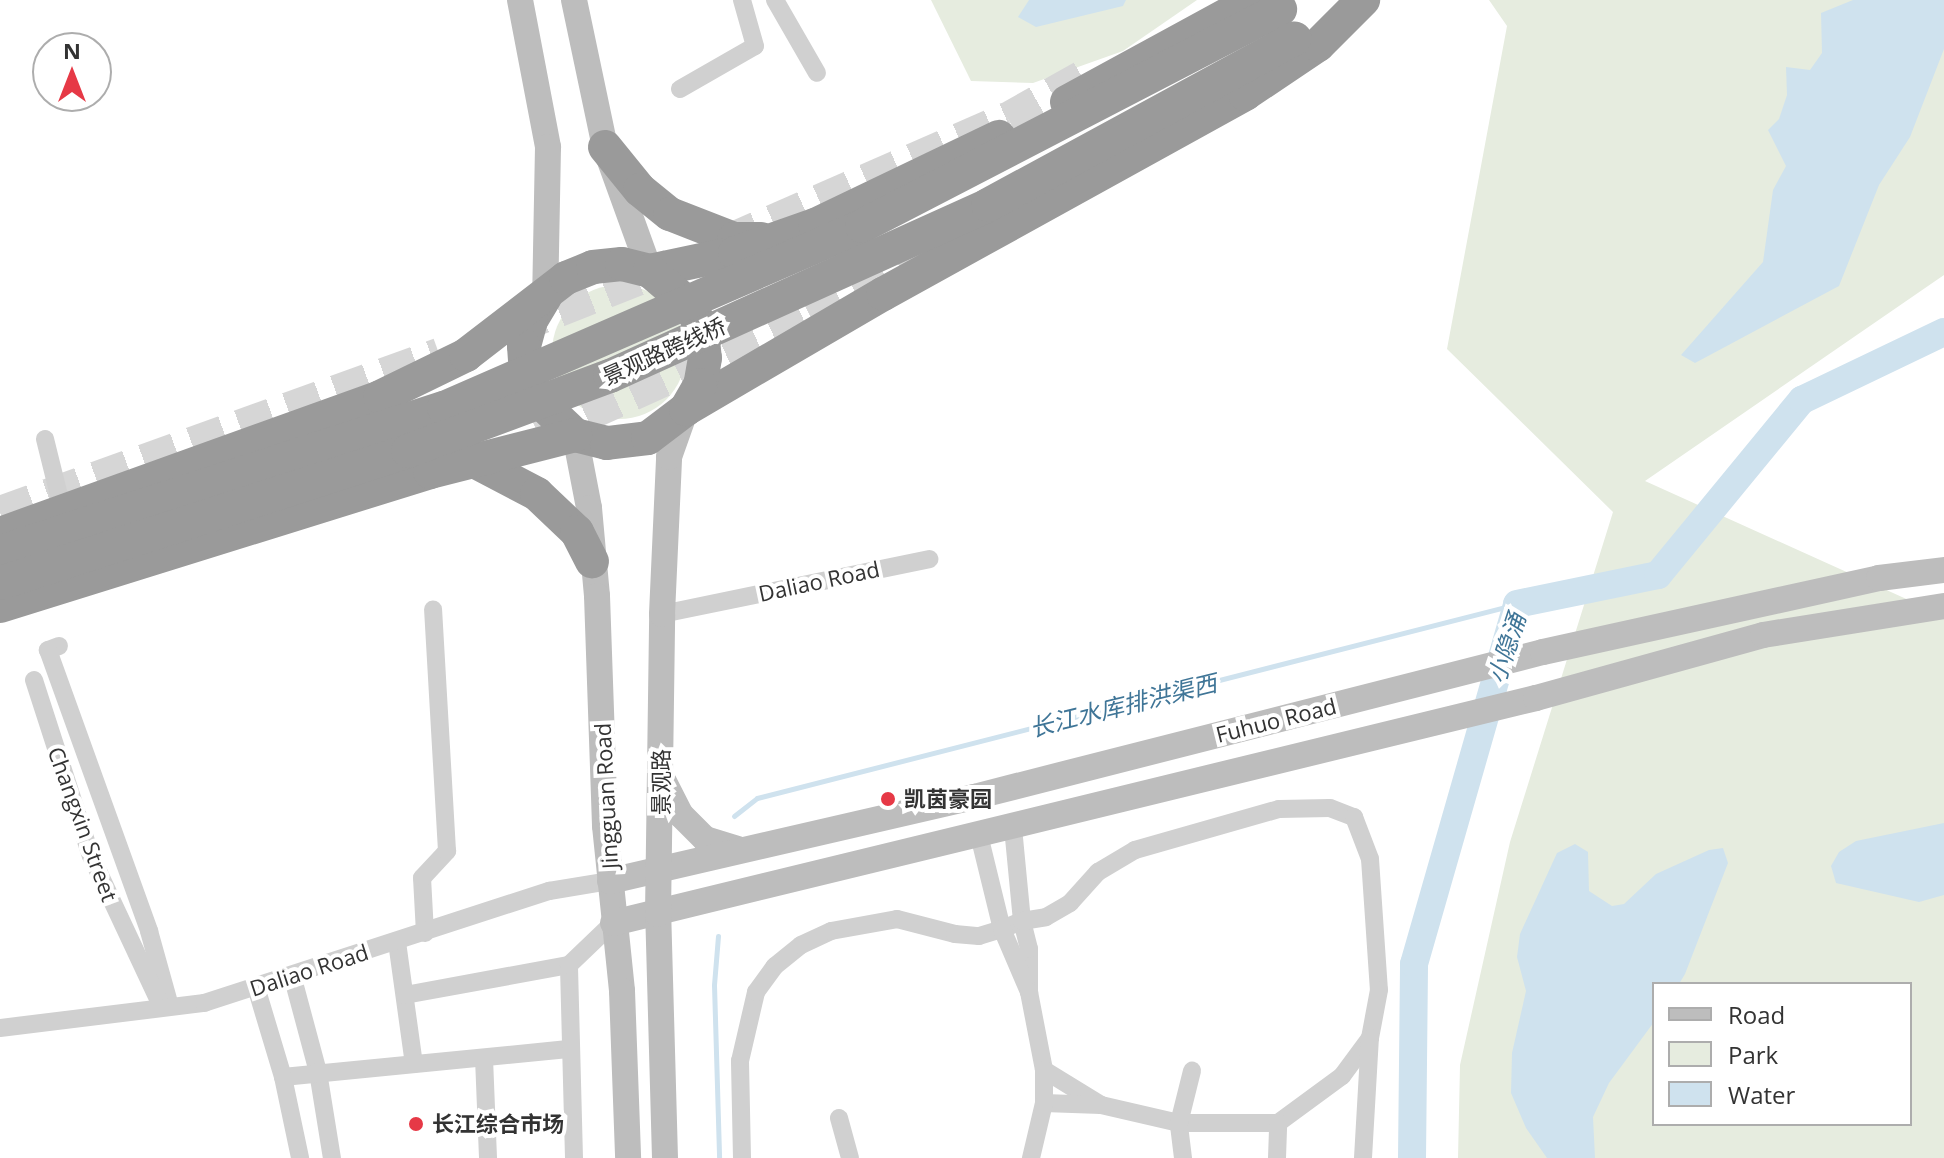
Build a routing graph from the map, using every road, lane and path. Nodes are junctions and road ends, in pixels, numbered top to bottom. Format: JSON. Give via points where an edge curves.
{"nodes":[{"id":1,"x":520,"y":0,"type":"edge"},
{"id":2,"x":574,"y":0,"type":"edge"},
{"id":3,"x":742,"y":0,"type":"edge"},
{"id":4,"x":775,"y":0,"type":"edge"},
{"id":5,"x":1352,"y":0,"type":"edge"},
{"id":6,"x":1363,"y":0,"type":"edge"},
{"id":7,"x":1281,"y":12,"type":"edge"},
{"id":8,"x":817,"y":73,"type":"dead end"},
{"id":9,"x":680,"y":89,"type":"dead end"},
{"id":10,"x":605,"y":147,"type":"junction"},
{"id":11,"x":773,"y":239,"type":"junction"},
{"id":12,"x":650,"y":271,"type":"junction"},
{"id":13,"x":545,"y":297,"type":"junction"},
{"id":14,"x":380,"y":397,"type":"junction"},
{"id":15,"x":686,"y":409,"type":"junction"},
{"id":16,"x":575,"y":435,"type":"junction"},
{"id":17,"x":45,"y":439,"type":"dead end"},
{"id":18,"x":474,"y":461,"type":"junction"},
{"id":19,"x":430,"y":472,"type":"junction"},
{"id":20,"x":63,"y":512,"type":"junction"},
{"id":21,"x":0,"y":534,"type":"edge"},
{"id":22,"x":0,"y":552,"type":"edge"},
{"id":23,"x":929,"y":559,"type":"dead end"},
{"id":24,"x":592,"y":561,"type":"junction"},
{"id":25,"x":1944,"y":570,"type":"edge"},
{"id":26,"x":0,"y":583,"type":"edge"},
{"id":27,"x":0,"y":606,"type":"edge"},
{"id":28,"x":1944,"y":606,"type":"edge"},
{"id":29,"x":433,"y":609,"type":"dead end"},
{"id":30,"x":662,"y":614,"type":"junction"},
{"id":31,"x":59,"y":646,"type":"dead end"},
{"id":32,"x":34,"y":680,"type":"dead end"},
{"id":33,"x":661,"y":776,"type":"junction"},
{"id":34,"x":1013,"y":827,"type":"junction"},
{"id":35,"x":979,"y":835,"type":"junction"},
{"id":36,"x":743,"y":850,"type":"junction"},
{"id":37,"x":660,"y":868,"type":"junction"},
{"id":38,"x":610,"y":881,"type":"junction"},
{"id":39,"x":658,"y":914,"type":"junction"},
{"id":40,"x":1022,"y":921,"type":"junction"},
{"id":41,"x":613,"y":923,"type":"junction"},
{"id":42,"x":1002,"y":929,"type":"junction"},
{"id":43,"x":425,"y":933,"type":"junction"},
{"id":44,"x":397,"y":942,"type":"junction"},
{"id":45,"x":569,"y":965,"type":"junction"},
{"id":46,"x":292,"y":975,"type":"junction"},
{"id":47,"x":256,"y":987,"type":"junction"},
{"id":48,"x":1029,"y":992,"type":"junction"},
{"id":49,"x":405,"y":995,"type":"junction"},
{"id":50,"x":165,"y":1006,"type":"junction"},
{"id":51,"x":0,"y":1028,"type":"edge"},
{"id":52,"x":1370,"y":1038,"type":"junction"},
{"id":53,"x":571,"y":1049,"type":"junction"},
{"id":54,"x":484,"y":1058,"type":"junction"},
{"id":55,"x":414,"y":1064,"type":"junction"},
{"id":56,"x":1044,"y":1070,"type":"junction"},
{"id":57,"x":1192,"y":1071,"type":"dead end"},
{"id":58,"x":318,"y":1072,"type":"junction"},
{"id":59,"x":283,"y":1077,"type":"junction"},
{"id":60,"x":1044,"y":1103,"type":"junction"},
{"id":61,"x":1101,"y":1105,"type":"junction"},
{"id":62,"x":839,"y":1118,"type":"dead end"},
{"id":63,"x":1179,"y":1123,"type":"junction"},
{"id":64,"x":1278,"y":1123,"type":"junction"},
{"id":65,"x":300,"y":1158,"type":"edge"},
{"id":66,"x":332,"y":1158,"type":"edge"},
{"id":67,"x":488,"y":1158,"type":"edge"},
{"id":68,"x":574,"y":1158,"type":"edge"},
{"id":69,"x":628,"y":1158,"type":"edge"},
{"id":70,"x":665,"y":1158,"type":"edge"},
{"id":71,"x":742,"y":1158,"type":"edge"},
{"id":72,"x":850,"y":1158,"type":"edge"},
{"id":73,"x":1031,"y":1158,"type":"edge"},
{"id":74,"x":1183,"y":1158,"type":"edge"},
{"id":75,"x":1277,"y":1158,"type":"edge"},
{"id":76,"x":1363,"y":1158,"type":"edge"}],
"edges":[{"from":1,"to":13,"type":"street","via":[[548,147]]},
{"from":2,"to":10,"type":"street"},
{"from":3,"to":9,"type":"street","via":[[755,46]]},
{"from":4,"to":8,"type":"street"},
{"from":5,"to":7,"type":"highway"},
{"from":6,"to":15,"type":"highway","via":[[1318,45],[1245,94]]},
{"from":7,"to":11,"type":"highway"},
{"from":7,"to":22,"type":"highway","name":"景观路跨线桥","bridge":true,"via":[[862,226],[444,408]]},
{"from":7,"to":26,"type":"highway","name":"景观路跨线桥","bridge":true,"via":[[988,205],[610,376],[408,451]]},
{"from":10,"to":11,"type":"highway","via":[[640,190],[695,227],[734,239]]},
{"from":10,"to":12,"type":"street"},
{"from":11,"to":12,"type":"highway"},
{"from":12,"to":13,"type":"highway","via":[[622,264],[593,267],[566,278]]},
{"from":12,"to":15,"type":"highway","via":[[691,306],[702,331],[700,385]]},
{"from":13,"to":14,"type":"highway","via":[[466,355]]},
{"from":13,"to":16,"type":"highway","via":[[524,346],[526,373],[544,409]]},
{"from":14,"to":19,"type":"highway","via":[[440,388],[472,414],[474,441]]},
{"from":14,"to":20,"type":"highway"},
{"from":15,"to":16,"type":"highway","via":[[659,432],[625,443]]},
{"from":15,"to":30,"type":"street","name":"景观路","via":[[669,457]]},
{"from":16,"to":18,"type":"highway"},
{"from":16,"to":24,"type":"street","name":"Jingguan Road","via":[[589,508]]},
{"from":17,"to":20,"type":"street"},
{"from":18,"to":19,"type":"highway"},
{"from":18,"to":24,"type":"highway","via":[[537,494],[577,532]]},
{"from":19,"to":27,"type":"highway"},
{"from":20,"to":21,"type":"highway"},
{"from":23,"to":30,"type":"street","name":"Daliao Road"},
{"from":24,"to":38,"type":"street","name":"Jingguan Road"},
{"from":25,"to":36,"type":"street","name":"Fuhuo Road","via":[[1879,578],[1543,652]]},
{"from":28,"to":34,"type":"street","name":"Fuhuo Road","via":[[1763,635],[1536,698]]},
{"from":29,"to":43,"type":"street","via":[[447,851],[422,878]]},
{"from":30,"to":33,"type":"street","name":"景观路"},
{"from":31,"to":50,"type":"street","via":[[48,650],[149,931]]},
{"from":32,"to":50,"type":"street","name":"Changxin Street","via":[[91,856]]},
{"from":33,"to":36,"type":"street","via":[[681,815],[705,839]]},
{"from":33,"to":37,"type":"street","name":"景观路"},
{"from":34,"to":35,"type":"street","name":"Fuhuo Road"},
{"from":34,"to":40,"type":"street"},
{"from":35,"to":39,"type":"street","name":"Fuhuo Road"},
{"from":35,"to":42,"type":"street"},
{"from":36,"to":37,"type":"street","name":"Fuhuo Road"},
{"from":37,"to":38,"type":"street","name":"Fuhuo Road"},
{"from":37,"to":39,"type":"street","name":"景观路"},
{"from":38,"to":41,"type":"street","name":"Jingguan Road"},
{"from":38,"to":43,"type":"street","name":"Daliao Road","via":[[549,891]]},
{"from":39,"to":41,"type":"street","name":"Fuhuo Road"},
{"from":39,"to":70,"type":"street","name":"景观路"},
{"from":40,"to":42,"type":"street"},
{"from":40,"to":48,"type":"street","via":[[1029,949]]},
{"from":40,"to":52,"type":"street","via":[[1046,917],[1070,903],[1098,872],[1135,850],[1279,809],[1330,808],[1354,817],[1370,859],[1379,990]]},
{"from":41,"to":45,"type":"street"},
{"from":41,"to":69,"type":"street","name":"Jingguan Road","via":[[622,991]]},
{"from":42,"to":48,"type":"street"},
{"from":42,"to":71,"type":"street","via":[[979,936],[897,919],[867,922],[831,931],[775,966],[756,992],[745,1028],[740,1061]]},
{"from":43,"to":44,"type":"street","name":"Daliao Road"},
{"from":44,"to":46,"type":"street","name":"Daliao Road"},
{"from":44,"to":49,"type":"street"},
{"from":45,"to":49,"type":"street"},
{"from":45,"to":53,"type":"street"},
{"from":46,"to":47,"type":"street","name":"Daliao Road"},
{"from":46,"to":58,"type":"street"},
{"from":47,"to":50,"type":"street","name":"Daliao Road","via":[[204,1003]]},
{"from":47,"to":59,"type":"street"},
{"from":48,"to":56,"type":"street"},
{"from":49,"to":55,"type":"street"},
{"from":50,"to":51,"type":"street","name":"Daliao Road"},
{"from":52,"to":64,"type":"street","via":[[1342,1076]]},
{"from":52,"to":76,"type":"street"},
{"from":53,"to":54,"type":"street"},
{"from":53,"to":68,"type":"street"},
{"from":54,"to":55,"type":"street"},
{"from":54,"to":67,"type":"street"},
{"from":55,"to":58,"type":"street"},
{"from":56,"to":60,"type":"street"},
{"from":56,"to":61,"type":"street"},
{"from":57,"to":63,"type":"street"},
{"from":58,"to":59,"type":"street"},
{"from":58,"to":66,"type":"street"},
{"from":59,"to":65,"type":"street"},
{"from":60,"to":61,"type":"street"},
{"from":60,"to":73,"type":"street"},
{"from":61,"to":63,"type":"street"},
{"from":62,"to":72,"type":"street"},
{"from":63,"to":64,"type":"street"},
{"from":63,"to":74,"type":"street"},
{"from":64,"to":75,"type":"street"}]}
